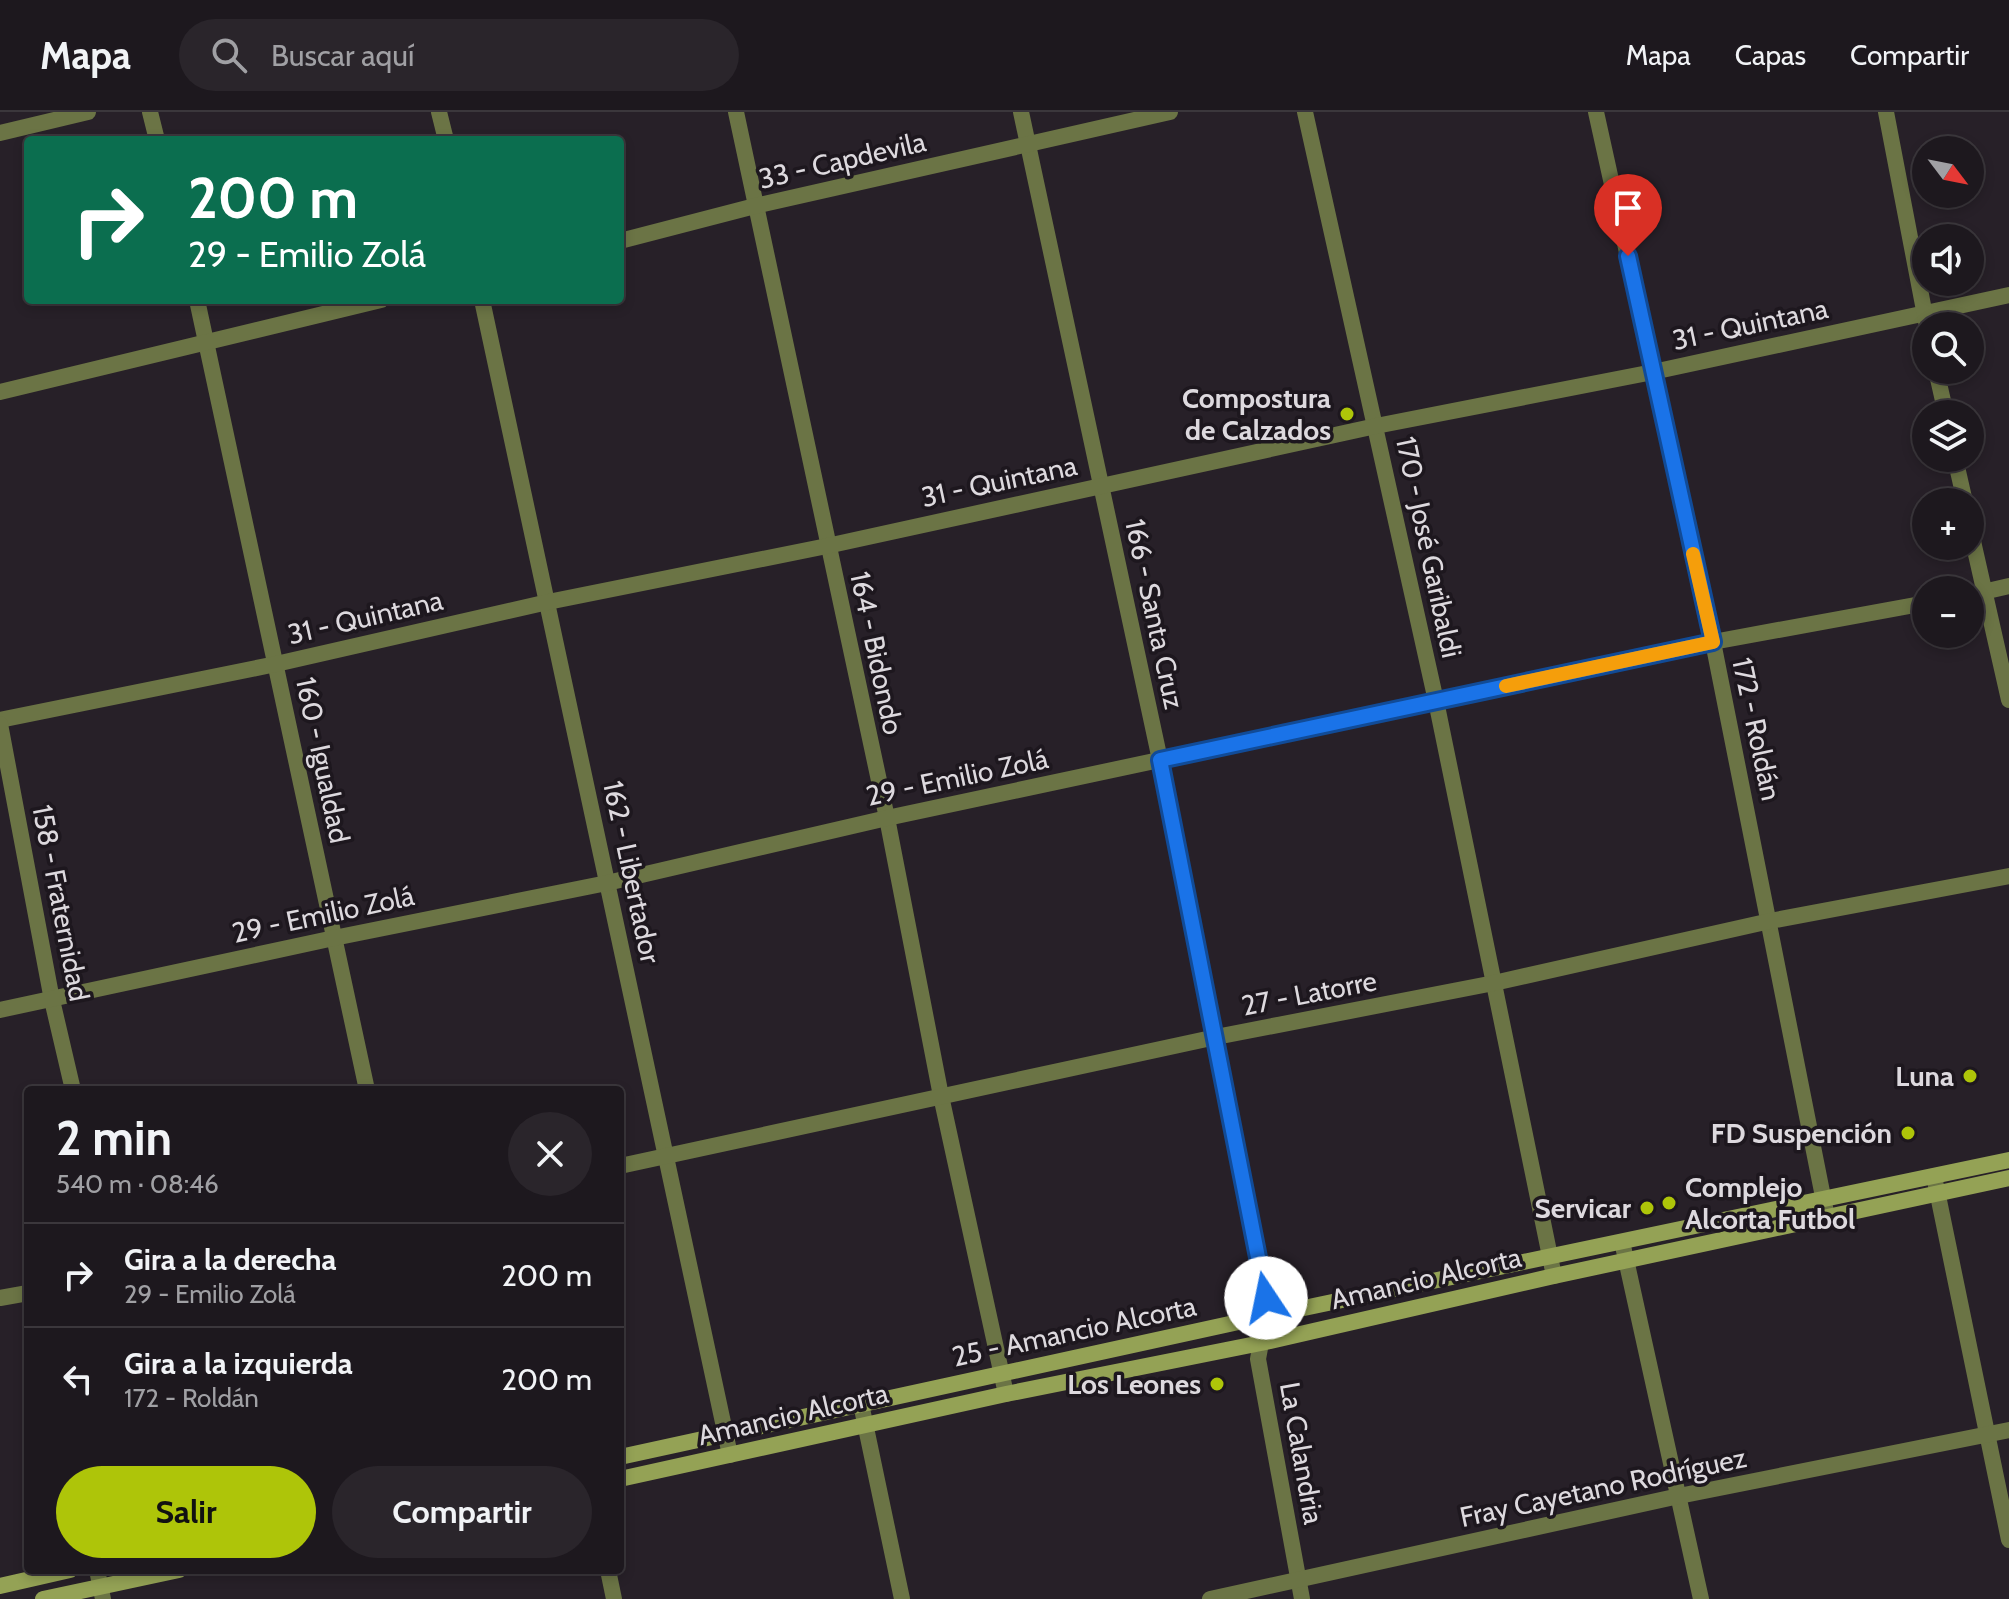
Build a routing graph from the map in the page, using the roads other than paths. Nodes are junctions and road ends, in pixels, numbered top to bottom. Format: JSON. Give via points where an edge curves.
{"nodes":[{"id":1,"x":88,"y":112,"type":"edge"},
{"id":2,"x":150,"y":112,"type":"edge"},
{"id":3,"x":439,"y":112,"type":"edge"},
{"id":4,"x":736,"y":112,"type":"edge"},
{"id":5,"x":1021,"y":112,"type":"edge"},
{"id":6,"x":1170,"y":112,"type":"edge"},
{"id":7,"x":1305,"y":112,"type":"edge"},
{"id":8,"x":1596,"y":112,"type":"edge"},
{"id":9,"x":1886,"y":112,"type":"edge"},
{"id":10,"x":0,"y":133,"type":"edge"},
{"id":11,"x":156,"y":136,"type":"edge"},
{"id":12,"x":445,"y":136,"type":"edge"},
{"id":13,"x":1028,"y":143,"type":"junction"},
{"id":14,"x":755,"y":206,"type":"junction"},
{"id":15,"x":624,"y":240,"type":"edge"},
{"id":16,"x":2009,"y":295,"type":"edge"},
{"id":17,"x":198,"y":304,"type":"edge"},
{"id":18,"x":365,"y":304,"type":"edge"},
{"id":19,"x":483,"y":304,"type":"edge"},
{"id":20,"x":1924,"y":312,"type":"edge"},
{"id":21,"x":1950,"y":312,"type":"edge"},
{"id":22,"x":1912,"y":322,"type":"edge"},
{"id":23,"x":208,"y":342,"type":"junction"},
{"id":24,"x":1653,"y":372,"type":"junction"},
{"id":25,"x":0,"y":392,"type":"edge"},
{"id":26,"x":1376,"y":426,"type":"junction"},
{"id":27,"x":1100,"y":486,"type":"junction"},
{"id":28,"x":827,"y":546,"type":"junction"},
{"id":29,"x":2009,"y":586,"type":"edge"},
{"id":30,"x":1984,"y":592,"type":"edge"},
{"id":31,"x":548,"y":602,"type":"junction"},
{"id":32,"x":1912,"y":606,"type":"edge"},
{"id":33,"x":1984,"y":617,"type":"edge"},
{"id":34,"x":1713,"y":642,"type":"junction"},
{"id":35,"x":276,"y":664,"type":"junction"},
{"id":36,"x":2009,"y":700,"type":"edge"},
{"id":37,"x":1436,"y":701,"type":"junction"},
{"id":38,"x":0,"y":722,"type":"edge"},
{"id":39,"x":1160,"y":760,"type":"junction"},
{"id":40,"x":887,"y":818,"type":"junction"},
{"id":41,"x":2009,"y":876,"type":"edge"},
{"id":42,"x":607,"y":883,"type":"junction"},
{"id":43,"x":1770,"y":921,"type":"junction"},
{"id":44,"x":334,"y":938,"type":"junction"},
{"id":45,"x":1494,"y":983,"type":"junction"},
{"id":46,"x":52,"y":1000,"type":"junction"},
{"id":47,"x":0,"y":1010,"type":"edge"},
{"id":48,"x":1216,"y":1037,"type":"junction"},
{"id":49,"x":72,"y":1086,"type":"edge"},
{"id":50,"x":366,"y":1086,"type":"edge"},
{"id":51,"x":941,"y":1096,"type":"junction"},
{"id":52,"x":667,"y":1156,"type":"junction"},
{"id":53,"x":2009,"y":1160,"type":"edge"},
{"id":54,"x":624,"y":1165,"type":"edge"},
{"id":55,"x":2009,"y":1178,"type":"edge"},
{"id":56,"x":1935,"y":1184,"type":"junction"},
{"id":57,"x":1824,"y":1199,"type":"junction"},
{"id":58,"x":1827,"y":1217,"type":"junction"},
{"id":59,"x":1622,"y":1241,"type":"junction"},
{"id":60,"x":1549,"y":1256,"type":"junction"},
{"id":61,"x":1626,"y":1261,"type":"junction"},
{"id":62,"x":1554,"y":1276,"type":"junction"},
{"id":63,"x":24,"y":1294,"type":"edge"},
{"id":64,"x":0,"y":1298,"type":"edge"},
{"id":65,"x":1266,"y":1316,"type":"junction"},
{"id":66,"x":1261,"y":1343,"type":"junction"},
{"id":67,"x":1002,"y":1373,"type":"junction"},
{"id":68,"x":1006,"y":1394,"type":"junction"},
{"id":69,"x":861,"y":1404,"type":"junction"},
{"id":70,"x":866,"y":1424,"type":"junction"},
{"id":71,"x":2009,"y":1430,"type":"edge"},
{"id":72,"x":727,"y":1433,"type":"junction"},
{"id":73,"x":1987,"y":1435,"type":"junction"},
{"id":74,"x":730,"y":1455,"type":"junction"},
{"id":75,"x":624,"y":1456,"type":"edge"},
{"id":76,"x":624,"y":1478,"type":"edge"},
{"id":77,"x":1679,"y":1496,"type":"junction"},
{"id":78,"x":2009,"y":1540,"type":"edge"},
{"id":79,"x":52,"y":1574,"type":"edge"},
{"id":80,"x":158,"y":1574,"type":"edge"},
{"id":81,"x":609,"y":1574,"type":"edge"},
{"id":82,"x":1299,"y":1580,"type":"junction"},
{"id":83,"x":100,"y":1585,"type":"edge"},
{"id":84,"x":0,"y":1586,"type":"edge"},
{"id":85,"x":43,"y":1599,"type":"edge"},
{"id":86,"x":614,"y":1599,"type":"edge"},
{"id":87,"x":902,"y":1599,"type":"edge"},
{"id":88,"x":1210,"y":1599,"type":"edge"},
{"id":89,"x":1302,"y":1599,"type":"edge"},
{"id":90,"x":1701,"y":1599,"type":"edge"}],
"edges":[{"from":1,"to":10,"type":"street"},
{"from":2,"to":11,"type":"street"},
{"from":3,"to":12,"type":"street"},
{"from":4,"to":14,"type":"street","name":"164 - Bidondo"},
{"from":5,"to":13,"type":"street","name":"166 - Santa Cruz"},
{"from":6,"to":13,"type":"street","name":"33 - Capdevila"},
{"from":7,"to":26,"type":"street","name":"170 - José Garibaldi"},
{"from":8,"to":24,"type":"street","name":"172 - Roldán"},
{"from":9,"to":20,"type":"street"},
{"from":13,"to":14,"type":"street","name":"33 - Capdevila"},
{"from":13,"to":27,"type":"street","name":"166 - Santa Cruz"},
{"from":14,"to":15,"type":"street","name":"33 - Capdevila"},
{"from":14,"to":28,"type":"street","name":"164 - Bidondo"},
{"from":16,"to":21,"type":"street","name":"31 - Quintana"},
{"from":17,"to":23,"type":"street","name":"160 - Igualdad"},
{"from":18,"to":23,"type":"street"},
{"from":19,"to":31,"type":"street","name":"162 - Libertador"},
{"from":22,"to":24,"type":"street","name":"31 - Quintana"},
{"from":23,"to":25,"type":"street"},
{"from":23,"to":35,"type":"street","name":"160 - Igualdad"},
{"from":24,"to":26,"type":"street","name":"31 - Quintana"},
{"from":24,"to":34,"type":"street","name":"172 - Roldán"},
{"from":26,"to":27,"type":"street","name":"31 - Quintana"},
{"from":26,"to":37,"type":"street","name":"170 - José Garibaldi"},
{"from":27,"to":28,"type":"street","name":"31 - Quintana"},
{"from":27,"to":39,"type":"street","name":"166 - Santa Cruz"},
{"from":28,"to":31,"type":"street","name":"31 - Quintana"},
{"from":28,"to":40,"type":"street","name":"164 - Bidondo"},
{"from":29,"to":30,"type":"street"},
{"from":31,"to":35,"type":"street","name":"31 - Quintana"},
{"from":31,"to":42,"type":"street","name":"162 - Libertador"},
{"from":32,"to":34,"type":"street","name":"29 - Emilio Zolá"},
{"from":33,"to":36,"type":"street"},
{"from":34,"to":37,"type":"street","name":"29 - Emilio Zolá"},
{"from":34,"to":43,"type":"street","name":"172 - Roldán"},
{"from":35,"to":38,"type":"street","name":"31 - Quintana"},
{"from":35,"to":44,"type":"street","name":"160 - Igualdad"},
{"from":37,"to":39,"type":"street","name":"29 - Emilio Zolá"},
{"from":37,"to":45,"type":"street","name":"170 - José Garibaldi"},
{"from":38,"to":46,"type":"street","name":"158 - Fraternidad"},
{"from":39,"to":40,"type":"street","name":"29 - Emilio Zolá"},
{"from":39,"to":48,"type":"street","name":"166 - Santa Cruz"},
{"from":40,"to":42,"type":"street","name":"29 - Emilio Zolá"},
{"from":40,"to":51,"type":"street","name":"164 - Bidondo"},
{"from":41,"to":43,"type":"street","name":"27 - Latorre"},
{"from":42,"to":44,"type":"street","name":"29 - Emilio Zolá"},
{"from":42,"to":52,"type":"street","name":"162 - Libertador"},
{"from":43,"to":45,"type":"street","name":"27 - Latorre"},
{"from":43,"to":57,"type":"street","name":"172 - Roldán"},
{"from":44,"to":46,"type":"street","name":"29 - Emilio Zolá"},
{"from":44,"to":50,"type":"street","name":"160 - Igualdad"},
{"from":45,"to":48,"type":"street","name":"27 - Latorre"},
{"from":45,"to":60,"type":"street","name":"170 - José Garibaldi"},
{"from":46,"to":47,"type":"street","name":"29 - Emilio Zolá"},
{"from":46,"to":49,"type":"street","name":"158 - Fraternidad"},
{"from":48,"to":51,"type":"street","name":"27 - Latorre"},
{"from":48,"to":65,"type":"street","name":"166 - Santa Cruz"},
{"from":51,"to":52,"type":"street","name":"27 - Latorre"},
{"from":51,"to":67,"type":"street","name":"164 - Bidondo"},
{"from":52,"to":54,"type":"street","name":"27 - Latorre"},
{"from":52,"to":72,"type":"street","name":"162 - Libertador"},
{"from":53,"to":56,"type":"main road","name":"25 - Amancio Alcorta"},
{"from":55,"to":56,"type":"main road","name":"Amancio Alcorta"},
{"from":56,"to":57,"type":"main road","name":"25 - Amancio Alcorta"},
{"from":56,"to":58,"type":"main road","name":"Amancio Alcorta"},
{"from":56,"to":73,"type":"street"},
{"from":57,"to":58,"type":"street","name":"172 - Roldán"},
{"from":57,"to":59,"type":"main road","name":"25 - Amancio Alcorta"},
{"from":58,"to":61,"type":"main road","name":"Amancio Alcorta"},
{"from":59,"to":60,"type":"main road","name":"25 - Amancio Alcorta"},
{"from":59,"to":61,"type":"street"},
{"from":60,"to":62,"type":"street","name":"170 - José Garibaldi"},
{"from":60,"to":65,"type":"main road","name":"25 - Amancio Alcorta"},
{"from":61,"to":62,"type":"main road","name":"Amancio Alcorta"},
{"from":61,"to":77,"type":"street"},
{"from":62,"to":66,"type":"main road","name":"Amancio Alcorta"},
{"from":63,"to":64,"type":"street"},
{"from":65,"to":66,"type":"street","name":"La Calandria"},
{"from":65,"to":67,"type":"main road","name":"25 - Amancio Alcorta"},
{"from":66,"to":68,"type":"main road","name":"Amancio Alcorta"},
{"from":66,"to":82,"type":"street","name":"La Calandria","via":[[1258,1359]]},
{"from":67,"to":68,"type":"street","name":"164 - Bidondo"},
{"from":67,"to":69,"type":"main road","name":"25 - Amancio Alcorta"},
{"from":68,"to":70,"type":"main road","name":"Amancio Alcorta"},
{"from":69,"to":70,"type":"street"},
{"from":69,"to":72,"type":"main road","name":"25 - Amancio Alcorta"},
{"from":70,"to":74,"type":"main road","name":"Amancio Alcorta"},
{"from":70,"to":87,"type":"street"},
{"from":71,"to":73,"type":"street","name":"Fray Cayetano Rodríguez"},
{"from":72,"to":74,"type":"street","name":"162 - Libertador"},
{"from":72,"to":75,"type":"main road","name":"25 - Amancio Alcorta"},
{"from":73,"to":77,"type":"street","name":"Fray Cayetano Rodríguez"},
{"from":73,"to":78,"type":"street"},
{"from":74,"to":76,"type":"main road","name":"Amancio Alcorta"},
{"from":77,"to":82,"type":"street","name":"Fray Cayetano Rodríguez"},
{"from":77,"to":90,"type":"street"},
{"from":79,"to":84,"type":"main road"},
{"from":80,"to":83,"type":"main road"},
{"from":81,"to":86,"type":"street"},
{"from":82,"to":88,"type":"street","name":"Fray Cayetano Rodríguez"},
{"from":82,"to":89,"type":"street","name":"La Calandria"},
{"from":83,"to":85,"type":"main road"}]}
